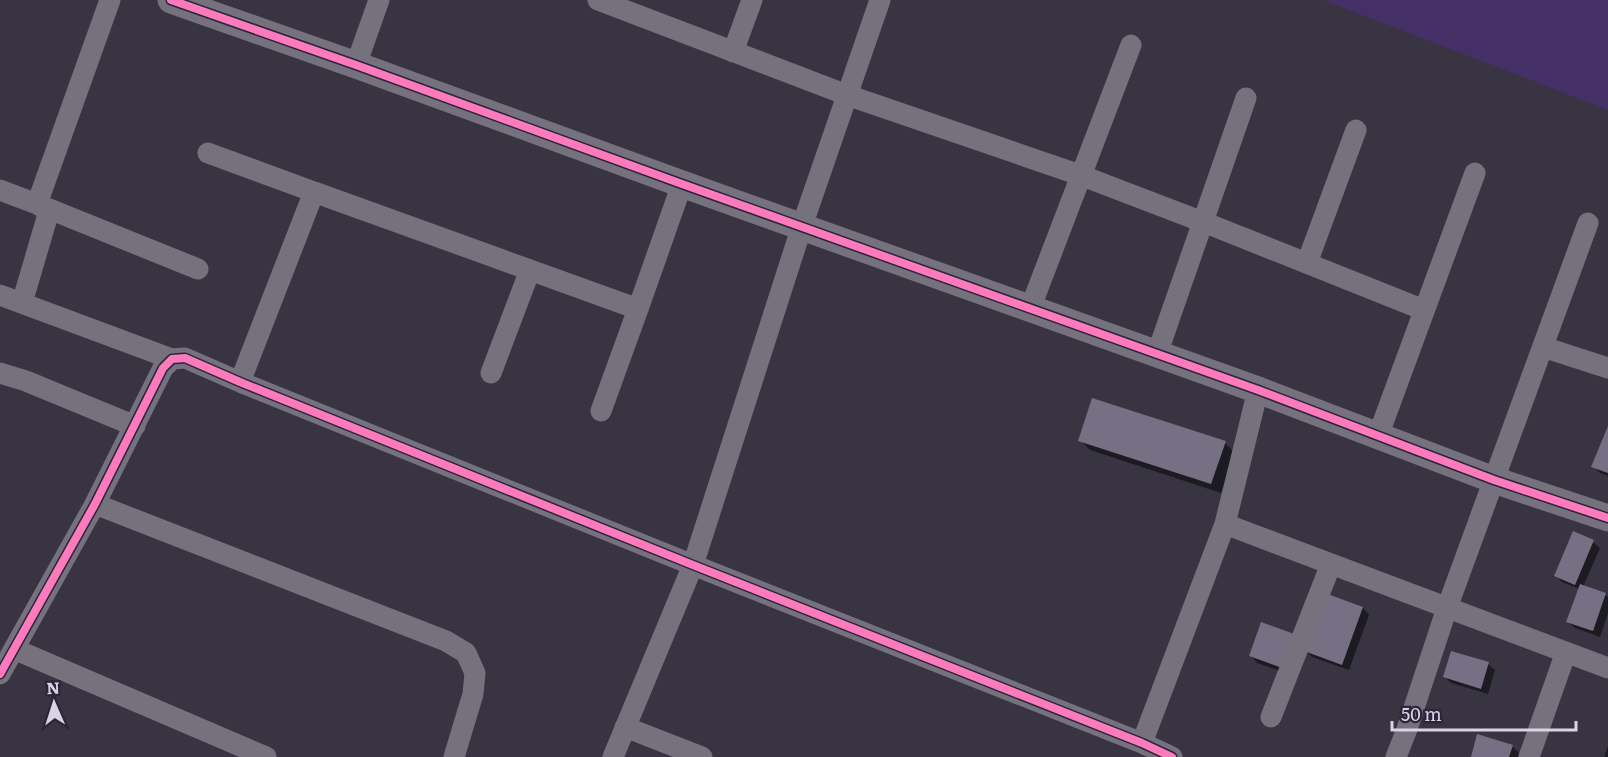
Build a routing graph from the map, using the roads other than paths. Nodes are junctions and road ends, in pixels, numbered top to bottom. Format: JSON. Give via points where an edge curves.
{"nodes":[{"id":1,"x":110,"y":0,"type":"edge"},
{"id":2,"x":171,"y":0,"type":"edge"},
{"id":3,"x":379,"y":0,"type":"edge"},
{"id":4,"x":598,"y":0,"type":"edge"},
{"id":5,"x":752,"y":0,"type":"edge"},
{"id":6,"x":880,"y":0,"type":"edge"},
{"id":7,"x":621,"y":4,"type":"edge"},
{"id":8,"x":1131,"y":45,"type":"dead end"},
{"id":9,"x":733,"y":51,"type":"junction"},
{"id":10,"x":356,"y":65,"type":"junction"},
{"id":11,"x":847,"y":95,"type":"junction"},
{"id":12,"x":1246,"y":98,"type":"dead end"},
{"id":13,"x":1356,"y":130,"type":"dead end"},
{"id":14,"x":208,"y":153,"type":"dead end"},
{"id":15,"x":1475,"y":173,"type":"dead end"},
{"id":16,"x":1080,"y":175,"type":"junction"},
{"id":17,"x":682,"y":184,"type":"junction"},
{"id":18,"x":0,"y":190,"type":"edge"},
{"id":19,"x":314,"y":192,"type":"junction"},
{"id":20,"x":37,"y":204,"type":"junction"},
{"id":21,"x":1204,"y":222,"type":"junction"},
{"id":22,"x":1588,"y":223,"type":"dead end"},
{"id":23,"x":802,"y":226,"type":"junction"},
{"id":24,"x":1307,"y":263,"type":"junction"},
{"id":25,"x":198,"y":269,"type":"dead end"},
{"id":26,"x":530,"y":270,"type":"junction"},
{"id":27,"x":0,"y":295,"type":"edge"},
{"id":28,"x":22,"y":303,"type":"junction"},
{"id":29,"x":638,"y":309,"type":"junction"},
{"id":30,"x":1030,"y":309,"type":"junction"},
{"id":31,"x":1424,"y":310,"type":"junction"},
{"id":32,"x":1543,"y":347,"type":"junction"},
{"id":33,"x":1157,"y":354,"type":"junction"},
{"id":34,"x":172,"y":359,"type":"junction"},
{"id":35,"x":1608,"y":368,"type":"edge"},
{"id":36,"x":0,"y":373,"type":"edge"},
{"id":37,"x":491,"y":373,"type":"dead end"},
{"id":38,"x":240,"y":382,"type":"junction"},
{"id":39,"x":1258,"y":390,"type":"junction"},
{"id":40,"x":601,"y":411,"type":"dead end"},
{"id":41,"x":135,"y":426,"type":"junction"},
{"id":42,"x":1378,"y":436,"type":"junction"},
{"id":43,"x":1494,"y":480,"type":"junction"},
{"id":44,"x":96,"y":504,"type":"junction"},
{"id":45,"x":1608,"y":518,"type":"edge"},
{"id":46,"x":1225,"y":524,"type":"junction"},
{"id":47,"x":1331,"y":564,"type":"junction"},
{"id":48,"x":693,"y":565,"type":"junction"},
{"id":49,"x":1447,"y":608,"type":"junction"},
{"id":50,"x":14,"y":649,"type":"junction"},
{"id":51,"x":1566,"y":652,"type":"junction"},
{"id":52,"x":1608,"y":668,"type":"edge"},
{"id":53,"x":0,"y":674,"type":"edge"},
{"id":54,"x":1271,"y":717,"type":"dead end"},
{"id":55,"x":625,"y":727,"type":"junction"},
{"id":56,"x":1142,"y":743,"type":"junction"},
{"id":57,"x":266,"y":757,"type":"edge"},
{"id":58,"x":454,"y":757,"type":"edge"},
{"id":59,"x":613,"y":757,"type":"edge"},
{"id":60,"x":702,"y":757,"type":"edge"},
{"id":61,"x":1172,"y":757,"type":"edge"},
{"id":62,"x":1396,"y":757,"type":"edge"},
{"id":63,"x":1529,"y":757,"type":"edge"}],
"edges":[{"from":1,"to":20,"type":"street"},
{"from":2,"to":10,"type":"street"},
{"from":3,"to":10,"type":"street"},
{"from":4,"to":7,"type":"street"},
{"from":5,"to":9,"type":"street"},
{"from":6,"to":11,"type":"street"},
{"from":7,"to":9,"type":"street"},
{"from":8,"to":16,"type":"street"},
{"from":9,"to":11,"type":"street"},
{"from":10,"to":17,"type":"street"},
{"from":11,"to":16,"type":"street"},
{"from":11,"to":23,"type":"street"},
{"from":12,"to":21,"type":"street"},
{"from":13,"to":24,"type":"street"},
{"from":14,"to":19,"type":"street"},
{"from":15,"to":31,"type":"street"},
{"from":16,"to":21,"type":"street"},
{"from":16,"to":30,"type":"street"},
{"from":17,"to":23,"type":"street"},
{"from":17,"to":29,"type":"street"},
{"from":18,"to":20,"type":"street"},
{"from":19,"to":26,"type":"street"},
{"from":19,"to":38,"type":"street"},
{"from":20,"to":25,"type":"street"},
{"from":20,"to":28,"type":"street","via":[[49,210]]},
{"from":21,"to":24,"type":"street"},
{"from":21,"to":33,"type":"street"},
{"from":22,"to":32,"type":"street"},
{"from":23,"to":30,"type":"street"},
{"from":23,"to":48,"type":"street"},
{"from":24,"to":31,"type":"street"},
{"from":26,"to":29,"type":"street"},
{"from":26,"to":37,"type":"street"},
{"from":27,"to":28,"type":"street"},
{"from":28,"to":34,"type":"street"},
{"from":29,"to":40,"type":"street"},
{"from":30,"to":33,"type":"street"},
{"from":31,"to":42,"type":"street"},
{"from":32,"to":35,"type":"street"},
{"from":32,"to":43,"type":"street"},
{"from":33,"to":39,"type":"street"},
{"from":34,"to":38,"type":"street","via":[[185,358]]},
{"from":34,"to":41,"type":"street","via":[[163,368]]},
{"from":36,"to":41,"type":"street"},
{"from":38,"to":48,"type":"street"},
{"from":39,"to":42,"type":"street"},
{"from":39,"to":46,"type":"street"},
{"from":41,"to":44,"type":"street"},
{"from":42,"to":43,"type":"street"},
{"from":43,"to":45,"type":"street"},
{"from":43,"to":49,"type":"street"},
{"from":44,"to":50,"type":"street"},
{"from":44,"to":58,"type":"street","via":[[466,653],[475,673],[473,694]]},
{"from":46,"to":47,"type":"street"},
{"from":46,"to":56,"type":"street"},
{"from":47,"to":49,"type":"street"},
{"from":47,"to":54,"type":"street"},
{"from":48,"to":55,"type":"street"},
{"from":48,"to":56,"type":"street"},
{"from":49,"to":51,"type":"street"},
{"from":49,"to":62,"type":"street"},
{"from":50,"to":53,"type":"street"},
{"from":50,"to":57,"type":"street"},
{"from":51,"to":52,"type":"street"},
{"from":51,"to":63,"type":"street"},
{"from":55,"to":59,"type":"street"},
{"from":55,"to":60,"type":"street"},
{"from":56,"to":61,"type":"street"}]}
